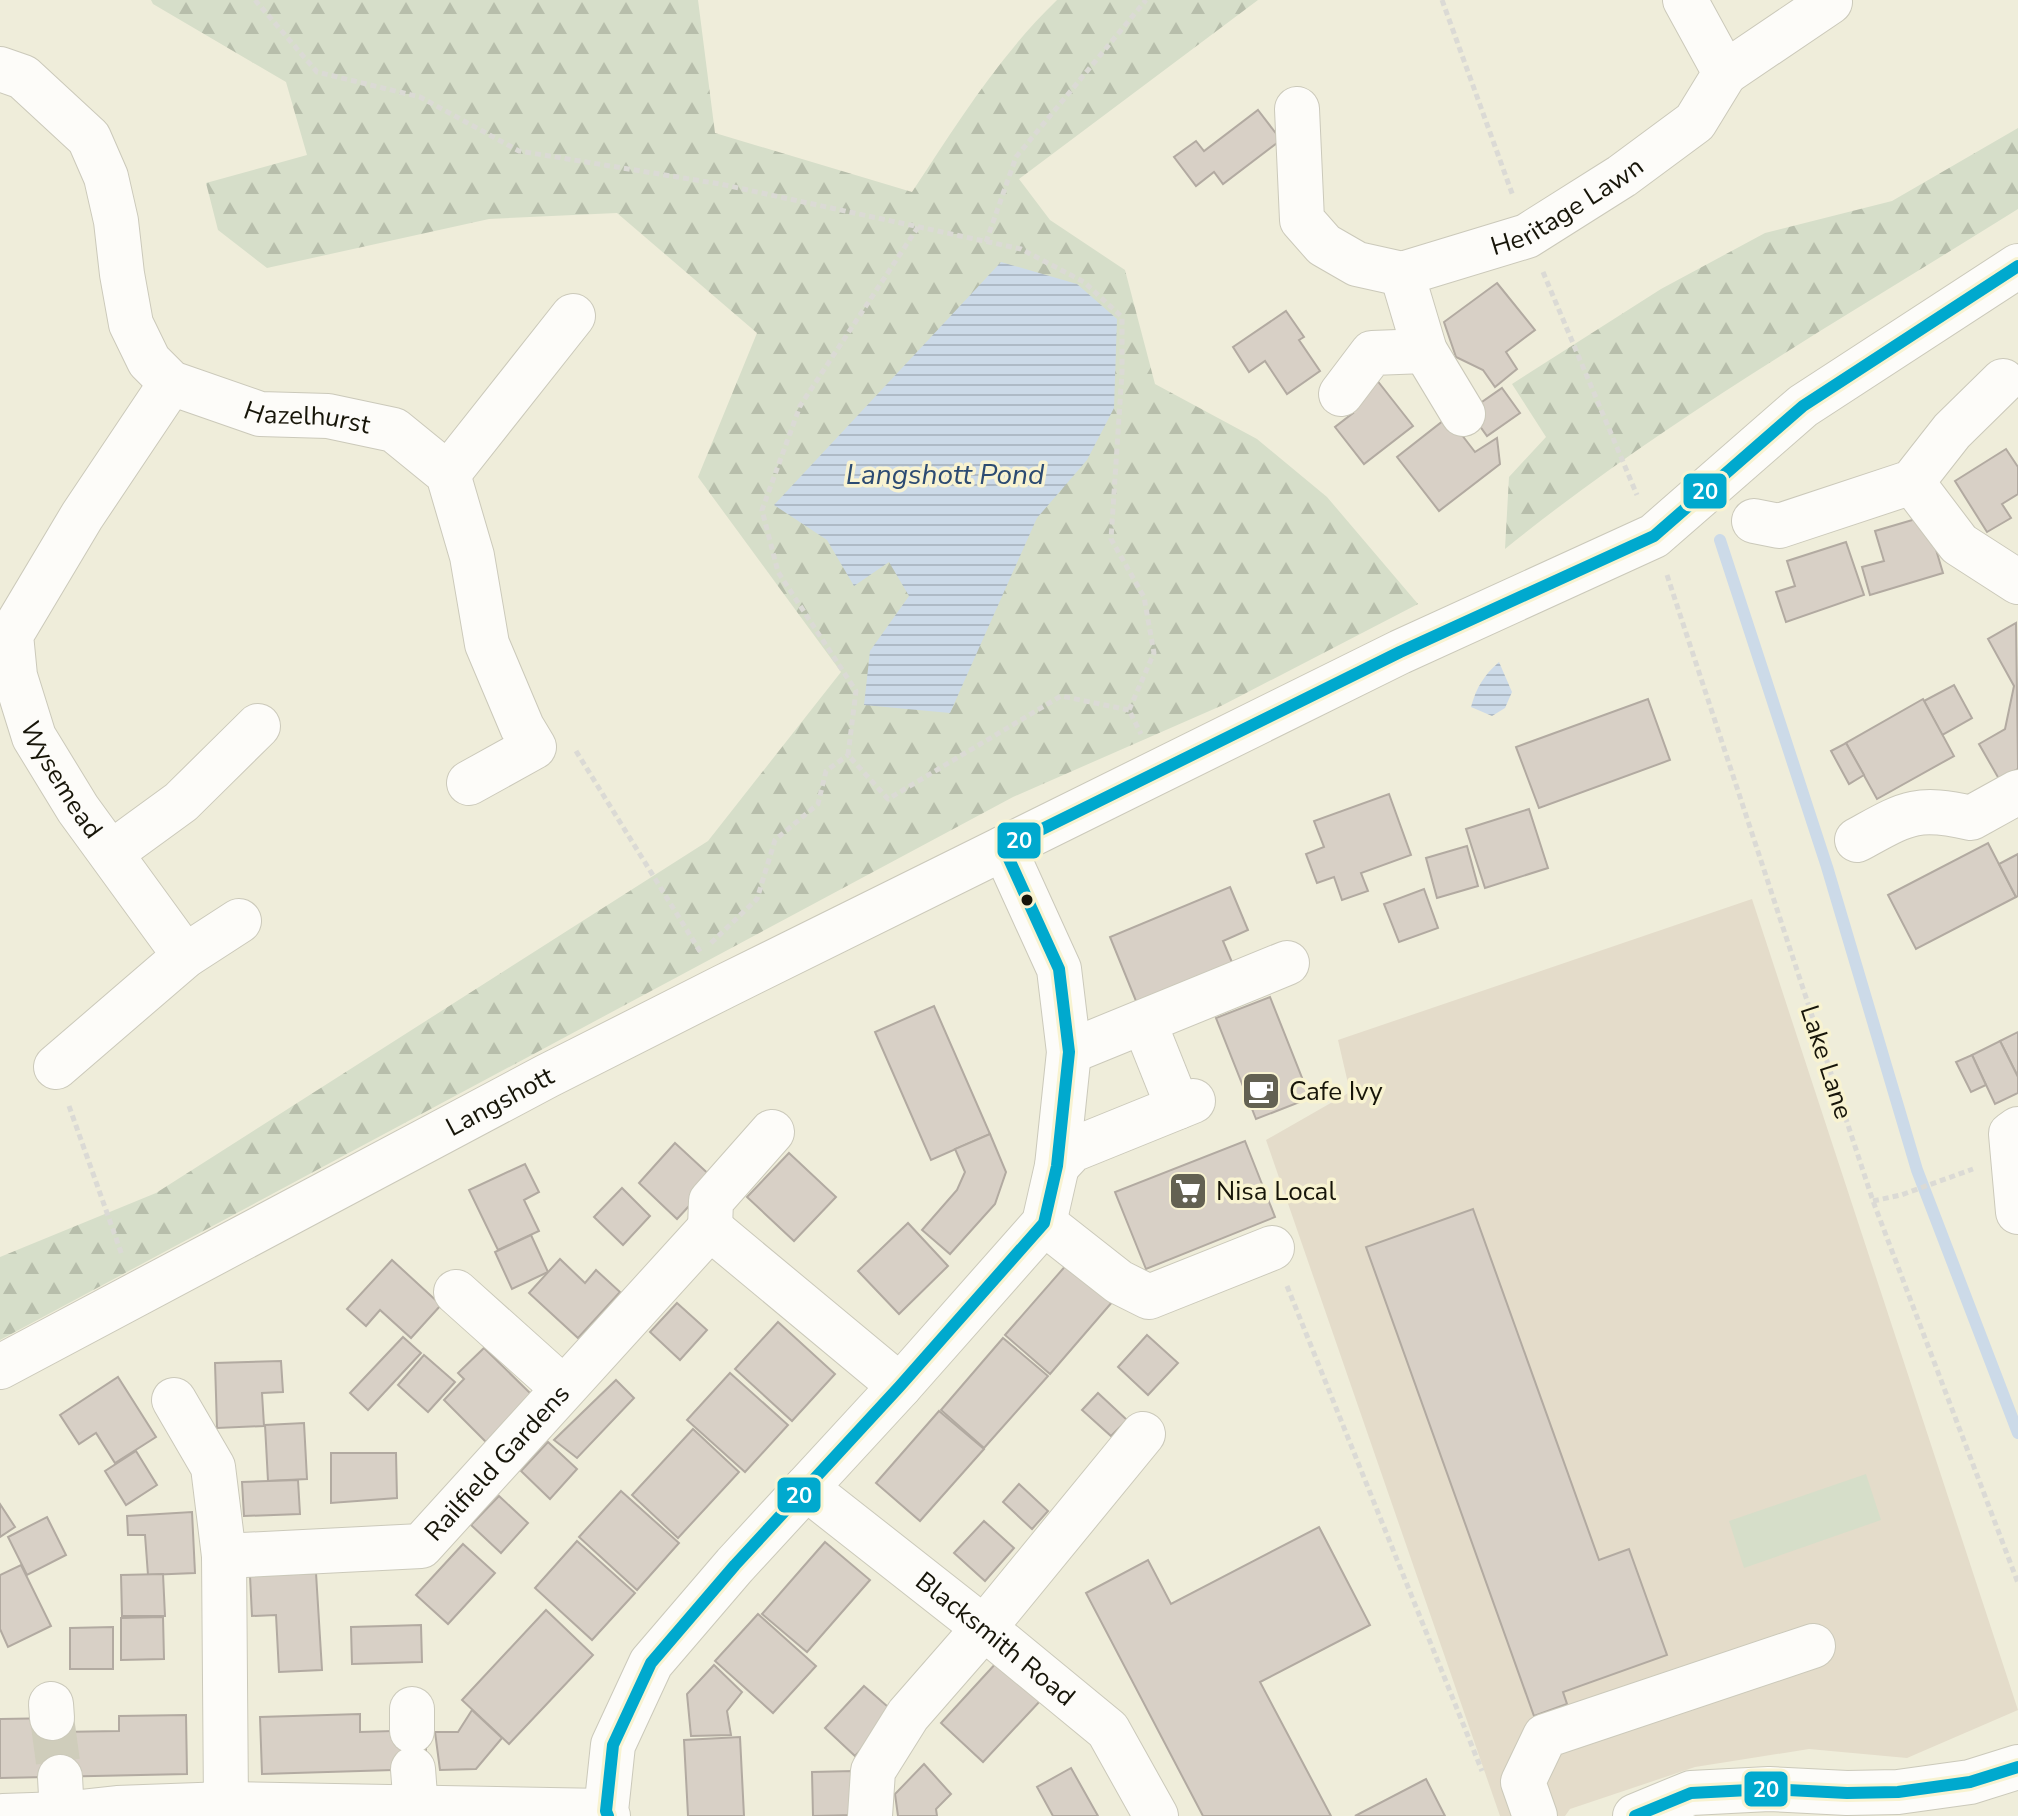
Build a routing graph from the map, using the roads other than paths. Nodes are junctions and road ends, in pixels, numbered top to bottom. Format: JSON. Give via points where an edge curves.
{"nodes":[{"id":1,"x":1685,"y":0,"type":"edge"},
{"id":2,"x":1830,"y":2,"type":"edge"},
{"id":3,"x":0,"y":69,"type":"edge"},
{"id":4,"x":1725,"y":73,"type":"junction"},
{"id":5,"x":1297,"y":109,"type":"dead end"},
{"id":6,"x":2017,"y":269,"type":"edge"},
{"id":7,"x":1402,"y":274,"type":"junction"},
{"id":8,"x":573,"y":316,"type":"dead end"},
{"id":9,"x":1425,"y":351,"type":"junction"},
{"id":10,"x":2003,"y":381,"type":"dead end"},
{"id":11,"x":171,"y":383,"type":"junction"},
{"id":12,"x":1341,"y":394,"type":"dead end"},
{"id":13,"x":1463,"y":414,"type":"dead end"},
{"id":14,"x":448,"y":474,"type":"junction"},
{"id":15,"x":1912,"y":482,"type":"junction"},
{"id":16,"x":1754,"y":521,"type":"dead end"},
{"id":17,"x":2018,"y":582,"type":"edge"},
{"id":18,"x":258,"y":726,"type":"dead end"},
{"id":19,"x":469,"y":783,"type":"dead end"},
{"id":20,"x":2018,"y":792,"type":"edge"},
{"id":21,"x":1857,"y":840,"type":"dead end"},
{"id":22,"x":1004,"y":848,"type":"junction"},
{"id":23,"x":111,"y":853,"type":"junction"},
{"id":24,"x":239,"y":921,"type":"dead end"},
{"id":25,"x":185,"y":956,"type":"junction"},
{"id":26,"x":1287,"y":963,"type":"dead end"},
{"id":27,"x":1144,"y":1022,"type":"junction"},
{"id":28,"x":1069,"y":1052,"type":"junction"},
{"id":29,"x":56,"y":1067,"type":"road end"},
{"id":30,"x":772,"y":1132,"type":"dead end"},
{"id":31,"x":2005,"y":1142,"type":"edge"},
{"id":32,"x":1057,"y":1166,"type":"junction"},
{"id":33,"x":2018,"y":1212,"type":"edge"},
{"id":34,"x":1044,"y":1223,"type":"junction"},
{"id":35,"x":710,"y":1228,"type":"junction"},
{"id":36,"x":1272,"y":1248,"type":"road end"},
{"id":37,"x":456,"y":1292,"type":"dead end"},
{"id":38,"x":0,"y":1367,"type":"edge"},
{"id":39,"x":900,"y":1386,"type":"junction"},
{"id":40,"x":563,"y":1388,"type":"junction"},
{"id":41,"x":174,"y":1400,"type":"dead end"},
{"id":42,"x":1143,"y":1434,"type":"dead end"},
{"id":43,"x":806,"y":1488,"type":"junction"},
{"id":44,"x":224,"y":1556,"type":"junction"},
{"id":45,"x":984,"y":1628,"type":"junction"},
{"id":46,"x":1813,"y":1646,"type":"dead end"},
{"id":47,"x":2018,"y":1767,"type":"edge"},
{"id":48,"x":419,"y":1774,"type":"edge"},
{"id":49,"x":61,"y":1796,"type":"edge"},
{"id":50,"x":226,"y":1804,"type":"junction"},
{"id":51,"x":275,"y":1811,"type":"edge"},
{"id":52,"x":117,"y":1812,"type":"edge"},
{"id":53,"x":607,"y":1814,"type":"edge"},
{"id":54,"x":5,"y":1816,"type":"edge"},
{"id":55,"x":870,"y":1816,"type":"edge"},
{"id":56,"x":1156,"y":1816,"type":"edge"},
{"id":57,"x":1535,"y":1816,"type":"edge"},
{"id":58,"x":1635,"y":1816,"type":"edge"}],
"edges":[{"from":1,"to":4,"type":"street"},
{"from":2,"to":4,"type":"street"},
{"from":3,"to":11,"type":"street","name":"Hazelhurst","via":[[23,77],[89,138],[106,177],[116,221],[131,324],[149,361]]},
{"from":4,"to":7,"type":"street","name":"Heritage Lawn","via":[[1695,122],[1527,236]]},
{"from":5,"to":7,"type":"street","name":"Heritage Lawn","via":[[1302,220],[1324,245],[1357,264]]},
{"from":6,"to":22,"type":"street","name":"Langshott","via":[[1803,406],[1654,536],[1400,652]]},
{"from":7,"to":9,"type":"street"},
{"from":8,"to":14,"type":"street"},
{"from":9,"to":12,"type":"street","via":[[1372,353]]},
{"from":9,"to":13,"type":"street"},
{"from":10,"to":15,"type":"street","via":[[1952,431]]},
{"from":11,"to":14,"type":"street","name":"Hazelhurst","via":[[260,414],[328,416],[394,430]]},
{"from":11,"to":23,"type":"street","name":"Wysemead","via":[[11,635],[15,676],[34,737]]},
{"from":14,"to":19,"type":"street","via":[[472,556],[487,644],[534,747]]},
{"from":15,"to":16,"type":"street","via":[[1779,526]]},
{"from":15,"to":17,"type":"street","via":[[1959,544]]},
{"from":18,"to":23,"type":"street","via":[[181,802]]},
{"from":20,"to":21,"type":"street","via":[[1971,818],[1941,811],[1906,814]]},
{"from":22,"to":28,"type":"street","via":[[1059,969]]},
{"from":22,"to":38,"type":"street","name":"Langshott","via":[[712,970],[547,1076]]},
{"from":23,"to":25,"type":"street","name":"Wysemead"},
{"from":24,"to":25,"type":"street"},
{"from":25,"to":29,"type":"street"},
{"from":26,"to":27,"type":"street"},
{"from":27,"to":28,"type":"street"},
{"from":27,"to":32,"type":"street","via":[[1186,1104],[1072,1150]]},
{"from":28,"to":32,"type":"street"},
{"from":30,"to":35,"type":"street","via":[[711,1201]]},
{"from":31,"to":33,"type":"street"},
{"from":32,"to":34,"type":"street"},
{"from":34,"to":36,"type":"street","via":[[1119,1282],[1149,1297]]},
{"from":34,"to":39,"type":"street"},
{"from":35,"to":39,"type":"street"},
{"from":35,"to":40,"type":"street","name":"Railfield Gardens"},
{"from":37,"to":40,"type":"street"},
{"from":39,"to":43,"type":"street"},
{"from":40,"to":44,"type":"street","name":"Railfield Gardens","via":[[421,1546]]},
{"from":41,"to":44,"type":"street","via":[[213,1467]]},
{"from":42,"to":45,"type":"street"},
{"from":43,"to":45,"type":"street","name":"Blacksmith Road"},
{"from":43,"to":53,"type":"street","via":[[651,1663],[613,1745]]},
{"from":44,"to":50,"type":"street"},
{"from":45,"to":55,"type":"street","via":[[908,1715],[873,1771]]},
{"from":45,"to":56,"type":"street","name":"Blacksmith Road","via":[[1108,1730]]},
{"from":46,"to":57,"type":"street","via":[[1545,1736],[1523,1782]]},
{"from":47,"to":58,"type":"street","via":[[1970,1782],[1898,1792],[1691,1793]]},
{"from":48,"to":51,"type":"street"},
{"from":48,"to":53,"type":"street"},
{"from":49,"to":52,"type":"street"},
{"from":49,"to":54,"type":"street"},
{"from":50,"to":51,"type":"street"},
{"from":50,"to":52,"type":"street"}]}
